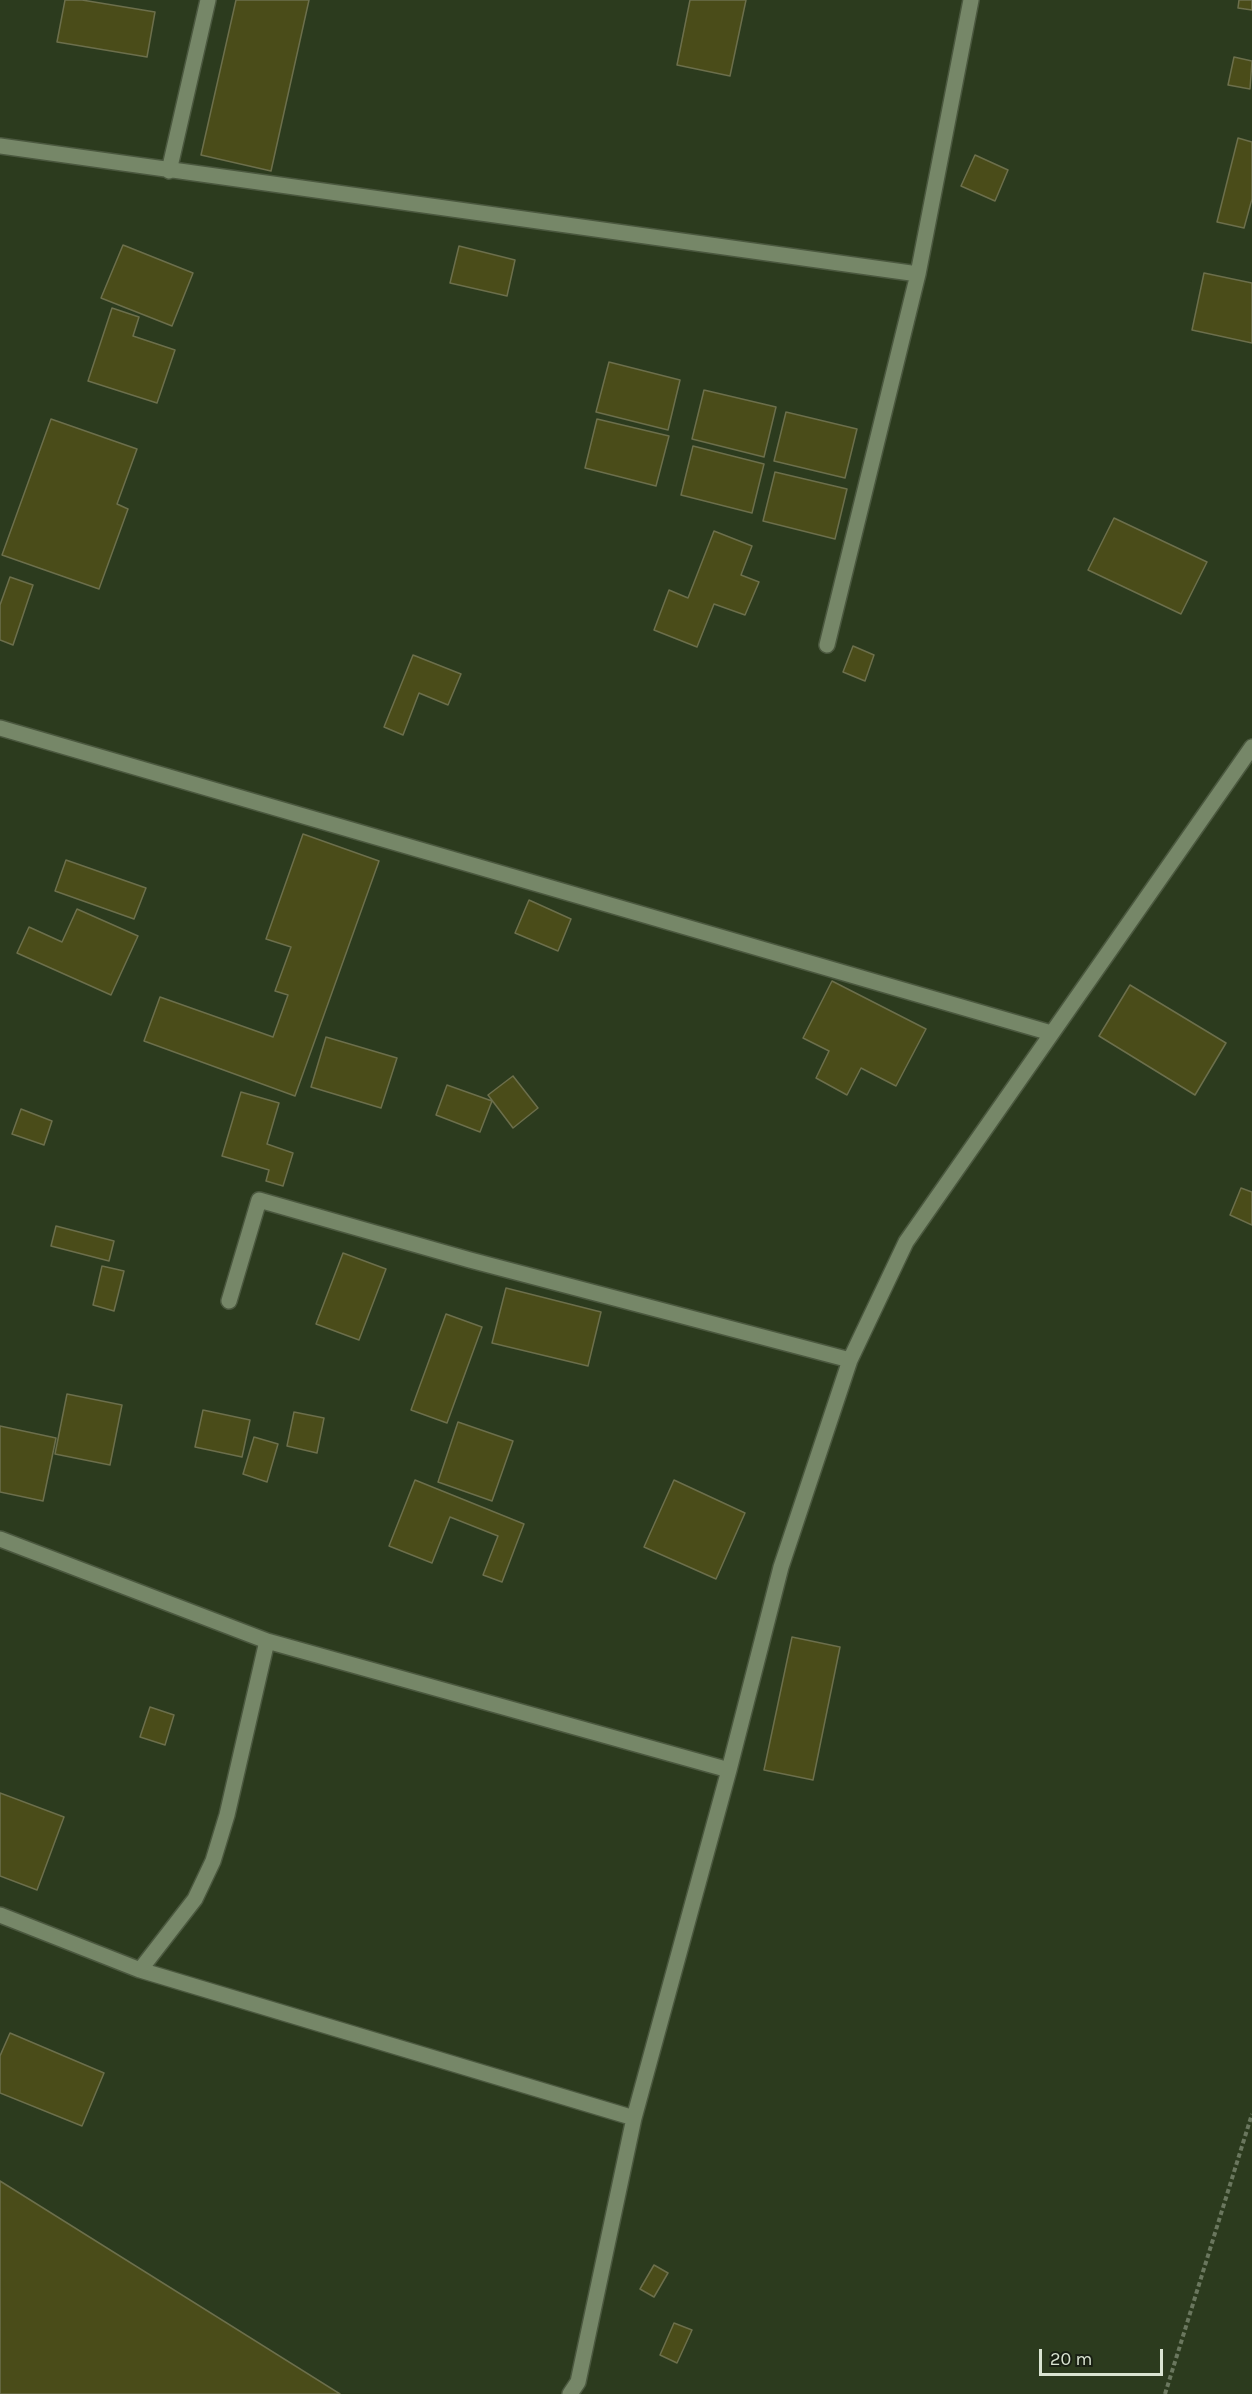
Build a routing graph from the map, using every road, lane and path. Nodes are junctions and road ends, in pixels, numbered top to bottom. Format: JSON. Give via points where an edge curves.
{"nodes":[{"id":1,"x":208,"y":0,"type":"edge"},
{"id":2,"x":971,"y":0,"type":"edge"},
{"id":3,"x":0,"y":146,"type":"edge"},
{"id":4,"x":169,"y":171,"type":"junction"},
{"id":5,"x":918,"y":274,"type":"junction"},
{"id":6,"x":827,"y":645,"type":"dead end"},
{"id":7,"x":0,"y":728,"type":"edge"},
{"id":8,"x":1249,"y":756,"type":"edge"},
{"id":9,"x":1051,"y":1033,"type":"junction"},
{"id":10,"x":229,"y":1301,"type":"dead end"},
{"id":11,"x":850,"y":1360,"type":"junction"},
{"id":12,"x":0,"y":1539,"type":"edge"},
{"id":13,"x":267,"y":1641,"type":"junction"},
{"id":14,"x":729,"y":1770,"type":"junction"},
{"id":15,"x":0,"y":1915,"type":"edge"},
{"id":16,"x":140,"y":1970,"type":"junction"},
{"id":17,"x":1252,"y":2114,"type":"edge"},
{"id":18,"x":634,"y":2118,"type":"junction"},
{"id":19,"x":570,"y":2394,"type":"edge"},
{"id":20,"x":1165,"y":2394,"type":"edge"}],
"edges":[{"from":1,"to":4,"type":"street"},
{"from":2,"to":5,"type":"street"},
{"from":3,"to":4,"type":"street"},
{"from":4,"to":5,"type":"street"},
{"from":5,"to":6,"type":"street"},
{"from":7,"to":9,"type":"street"},
{"from":8,"to":9,"type":"street"},
{"from":9,"to":11,"type":"street","via":[[906,1242]]},
{"from":10,"to":11,"type":"street","via":[[259,1200]]},
{"from":11,"to":14,"type":"street","via":[[781,1567]]},
{"from":12,"to":13,"type":"street"},
{"from":13,"to":14,"type":"street"},
{"from":13,"to":16,"type":"street","via":[[213,1861],[195,1899]]},
{"from":14,"to":18,"type":"street"},
{"from":15,"to":16,"type":"street"},
{"from":16,"to":18,"type":"street"},
{"from":17,"to":20,"type":"path"},
{"from":18,"to":19,"type":"street","via":[[578,2382]]}]}
